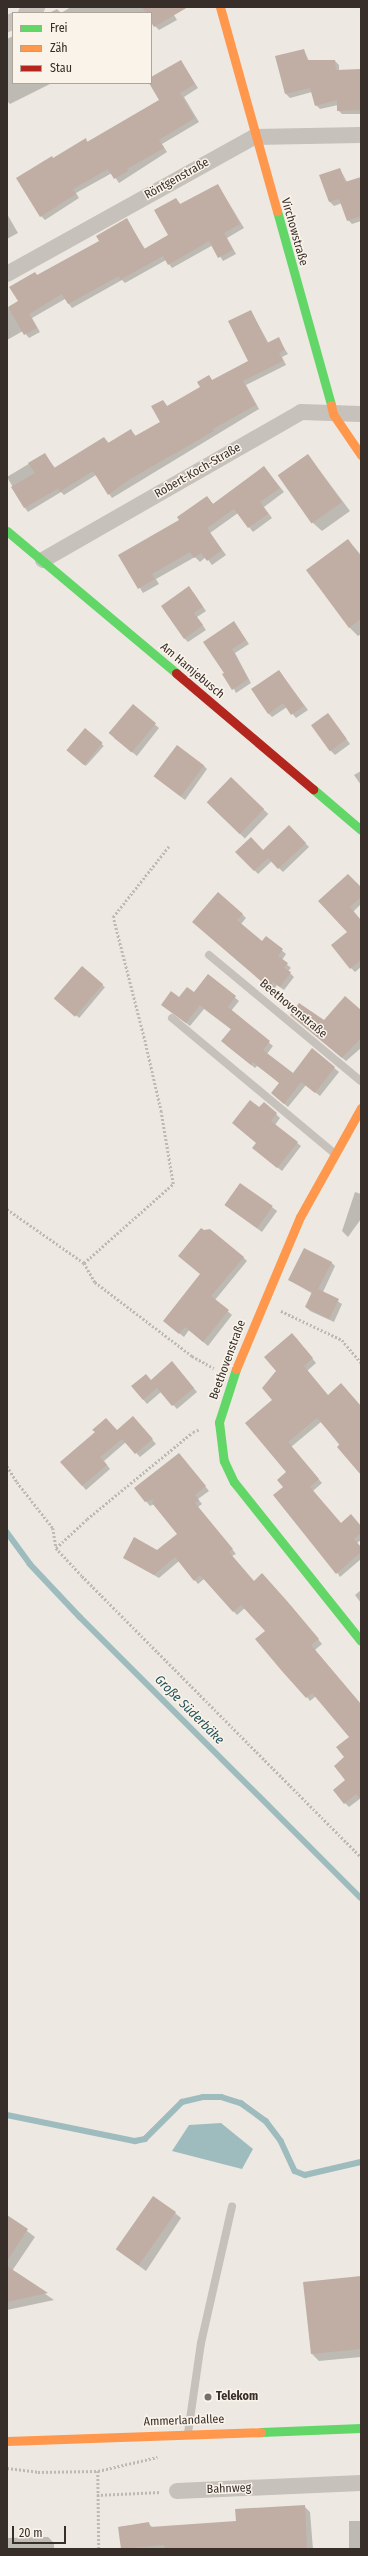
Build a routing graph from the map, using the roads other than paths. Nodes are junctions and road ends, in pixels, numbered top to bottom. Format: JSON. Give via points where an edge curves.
{"nodes":[{"id":1,"x":37,"y":7,"type":"edge"},
{"id":2,"x":220,"y":7,"type":"edge"},
{"id":3,"x":28,"y":12,"type":"edge"},
{"id":4,"x":361,"y":135,"type":"edge"},
{"id":5,"x":254,"y":137,"type":"junction"},
{"id":6,"x":7,"y":274,"type":"edge"},
{"id":7,"x":333,"y":414,"type":"junction"},
{"id":8,"x":361,"y":414,"type":"edge"},
{"id":9,"x":361,"y":455,"type":"edge"},
{"id":10,"x":7,"y":531,"type":"edge"},
{"id":11,"x":43,"y":560,"type":"junction"},
{"id":12,"x":361,"y":830,"type":"edge"},
{"id":13,"x":209,"y":955,"type":"dead end"},
{"id":14,"x":172,"y":1018,"type":"dead end"},
{"id":15,"x":361,"y":1081,"type":"edge"},
{"id":16,"x":361,"y":1108,"type":"edge"},
{"id":17,"x":336,"y":1154,"type":"junction"},
{"id":18,"x":361,"y":1641,"type":"edge"},
{"id":19,"x":232,"y":2206,"type":"dead end"},
{"id":20,"x":361,"y":2428,"type":"edge"},
{"id":21,"x":188,"y":2433,"type":"junction"},
{"id":22,"x":7,"y":2441,"type":"edge"},
{"id":23,"x":361,"y":2483,"type":"edge"},
{"id":24,"x":178,"y":2491,"type":"road end"}],
"edges":[{"from":1,"to":3,"type":"street"},
{"from":2,"to":5,"type":"street","name":"Virchowstraße"},
{"from":4,"to":5,"type":"street","name":"Röntgenstraße"},
{"from":5,"to":6,"type":"street","name":"Röntgenstraße"},
{"from":5,"to":7,"type":"street","name":"Virchowstraße"},
{"from":7,"to":8,"type":"street","name":"Robert-Koch-Straße"},
{"from":7,"to":9,"type":"street","name":"Virchowstraße"},
{"from":7,"to":11,"type":"street","name":"Robert-Koch-Straße","via":[[301,412]]},
{"from":10,"to":11,"type":"street","name":"Am Hamjebusch"},
{"from":11,"to":12,"type":"street","name":"Am Hamjebusch"},
{"from":13,"to":15,"type":"lane","name":"Beethovenstraße"},
{"from":14,"to":17,"type":"lane"},
{"from":16,"to":17,"type":"street","name":"Beethovenstraße"},
{"from":17,"to":18,"type":"street","name":"Beethovenstraße","via":[[300,1217],[232,1377],[219,1422],[224,1461],[234,1482]]},
{"from":19,"to":21,"type":"lane","via":[[201,2343]]},
{"from":20,"to":21,"type":"street","name":"Ammerlandallee"},
{"from":21,"to":22,"type":"street","name":"Ammerlandallee"},
{"from":23,"to":24,"type":"street","name":"Bahnweg"}]}
